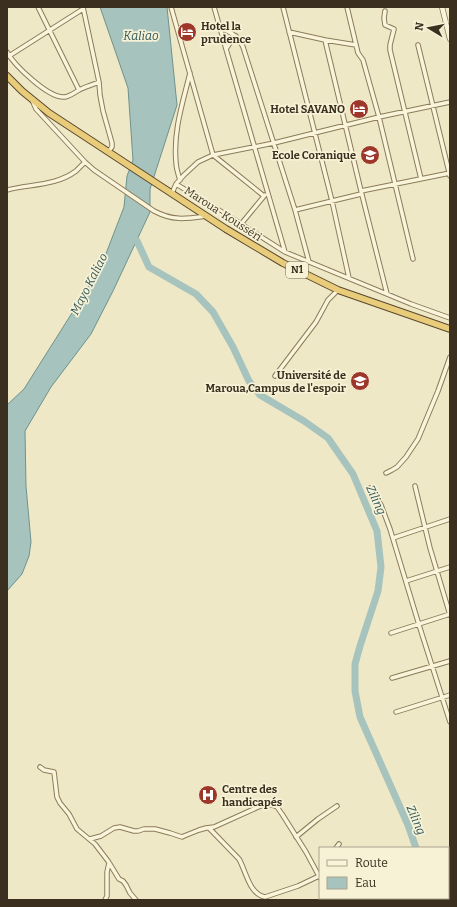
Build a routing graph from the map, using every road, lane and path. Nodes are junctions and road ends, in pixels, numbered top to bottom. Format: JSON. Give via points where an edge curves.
{"nodes":[{"id":1,"x":38,"y":7,"type":"edge"},
{"id":2,"x":171,"y":7,"type":"edge"},
{"id":3,"x":214,"y":7,"type":"edge"},
{"id":4,"x":282,"y":7,"type":"edge"},
{"id":5,"x":347,"y":7,"type":"edge"},
{"id":6,"x":442,"y":7,"type":"edge"},
{"id":7,"x":83,"y":8,"type":"edge"},
{"id":8,"x":385,"y":11,"type":"dead end"},
{"id":9,"x":220,"y":28,"type":"junction"},
{"id":10,"x":49,"y":30,"type":"junction"},
{"id":11,"x":289,"y":32,"type":"junction"},
{"id":12,"x":236,"y":36,"type":"junction"},
{"id":13,"x":450,"y":39,"type":"edge"},
{"id":14,"x":325,"y":40,"type":"junction"},
{"id":15,"x":356,"y":44,"type":"junction"},
{"id":16,"x":418,"y":45,"type":"dead end"},
{"id":17,"x":226,"y":48,"type":"junction"},
{"id":18,"x":7,"y":52,"type":"edge"},
{"id":19,"x":10,"y":56,"type":"junction"},
{"id":20,"x":190,"y":72,"type":"junction"},
{"id":21,"x":7,"y":76,"type":"edge"},
{"id":22,"x":99,"y":82,"type":"junction"},
{"id":23,"x":79,"y":90,"type":"junction"},
{"id":24,"x":32,"y":99,"type":"junction"},
{"id":25,"x":450,"y":102,"type":"edge"},
{"id":26,"x":433,"y":106,"type":"junction"},
{"id":27,"x":405,"y":112,"type":"junction"},
{"id":28,"x":379,"y":117,"type":"junction"},
{"id":29,"x":345,"y":125,"type":"junction"},
{"id":30,"x":315,"y":133,"type":"junction"},
{"id":31,"x":274,"y":142,"type":"junction"},
{"id":32,"x":255,"y":146,"type":"junction"},
{"id":33,"x":108,"y":152,"type":"junction"},
{"id":34,"x":212,"y":154,"type":"junction"},
{"id":35,"x":85,"y":162,"type":"junction"},
{"id":36,"x":450,"y":174,"type":"edge"},
{"id":37,"x":421,"y":179,"type":"junction"},
{"id":38,"x":180,"y":180,"type":"junction"},
{"id":39,"x":176,"y":184,"type":"junction"},
{"id":40,"x":395,"y":184,"type":"junction"},
{"id":41,"x":7,"y":190,"type":"edge"},
{"id":42,"x":267,"y":192,"type":"junction"},
{"id":43,"x":172,"y":193,"type":"junction"},
{"id":44,"x":361,"y":193,"type":"junction"},
{"id":45,"x":264,"y":196,"type":"junction"},
{"id":46,"x":332,"y":201,"type":"junction"},
{"id":47,"x":295,"y":210,"type":"junction"},
{"id":48,"x":208,"y":216,"type":"junction"},
{"id":49,"x":241,"y":224,"type":"junction"},
{"id":50,"x":285,"y":252,"type":"junction"},
{"id":51,"x":413,"y":259,"type":"dead end"},
{"id":52,"x":309,"y":262,"type":"junction"},
{"id":53,"x":349,"y":278,"type":"junction"},
{"id":54,"x":338,"y":290,"type":"junction"},
{"id":55,"x":387,"y":294,"type":"junction"},
{"id":56,"x":450,"y":318,"type":"edge"},
{"id":57,"x":450,"y":330,"type":"edge"},
{"id":58,"x":450,"y":357,"type":"edge"},
{"id":59,"x":275,"y":376,"type":"dead end"},
{"id":60,"x":386,"y":473,"type":"dead end"},
{"id":61,"x":415,"y":486,"type":"dead end"},
{"id":62,"x":370,"y":488,"type":"dead end"},
{"id":63,"x":450,"y":519,"type":"edge"},
{"id":64,"x":425,"y":528,"type":"junction"},
{"id":65,"x":393,"y":538,"type":"junction"},
{"id":66,"x":450,"y":567,"type":"edge"},
{"id":67,"x":436,"y":572,"type":"junction"},
{"id":68,"x":406,"y":581,"type":"junction"},
{"id":69,"x":450,"y":614,"type":"edge"},
{"id":70,"x":419,"y":625,"type":"junction"},
{"id":71,"x":391,"y":633,"type":"dead end"},
{"id":72,"x":450,"y":661,"type":"edge"},
{"id":73,"x":433,"y":666,"type":"junction"},
{"id":74,"x":392,"y":678,"type":"dead end"},
{"id":75,"x":450,"y":695,"type":"edge"},
{"id":76,"x":442,"y":698,"type":"junction"},
{"id":77,"x":396,"y":712,"type":"dead end"},
{"id":78,"x":450,"y":722,"type":"edge"},
{"id":79,"x":40,"y":767,"type":"dead end"},
{"id":80,"x":337,"y":806,"type":"dead end"},
{"id":81,"x":209,"y":828,"type":"junction"},
{"id":82,"x":296,"y":837,"type":"junction"},
{"id":83,"x":90,"y":839,"type":"junction"},
{"id":84,"x":339,"y":844,"type":"dead end"},
{"id":85,"x":337,"y":847,"type":"edge"},
{"id":86,"x":109,"y":863,"type":"junction"},
{"id":87,"x":319,"y":874,"type":"edge"},
{"id":88,"x":319,"y":876,"type":"edge"},
{"id":89,"x":105,"y":900,"type":"edge"},
{"id":90,"x":136,"y":900,"type":"edge"}],
"edges":[{"from":1,"to":10,"type":"street"},
{"from":2,"to":20,"type":"street"},
{"from":3,"to":9,"type":"street"},
{"from":4,"to":11,"type":"street"},
{"from":5,"to":15,"type":"street"},
{"from":6,"to":13,"type":"street"},
{"from":7,"to":10,"type":"street"},
{"from":7,"to":22,"type":"street"},
{"from":8,"to":27,"type":"street","via":[[384,25],[394,29],[390,50]]},
{"from":9,"to":12,"type":"street"},
{"from":9,"to":17,"type":"street"},
{"from":10,"to":19,"type":"street"},
{"from":10,"to":23,"type":"street"},
{"from":11,"to":14,"type":"street"},
{"from":11,"to":30,"type":"street"},
{"from":12,"to":17,"type":"street"},
{"from":12,"to":31,"type":"street","via":[[243,46]]},
{"from":14,"to":15,"type":"street"},
{"from":14,"to":29,"type":"street"},
{"from":15,"to":28,"type":"street"},
{"from":16,"to":26,"type":"street"},
{"from":17,"to":32,"type":"street"},
{"from":18,"to":19,"type":"street"},
{"from":19,"to":23,"type":"street","via":[[22,71],[58,97],[68,96]]},
{"from":20,"to":34,"type":"street"},
{"from":20,"to":38,"type":"street","via":[[177,124],[176,163]]},
{"from":21,"to":24,"type":"highway","name":"Maroua-Kousséri"},
{"from":22,"to":23,"type":"street"},
{"from":22,"to":33,"type":"street","via":[[103,111],[112,143]]},
{"from":24,"to":33,"type":"highway","name":"Maroua-Kousséri"},
{"from":24,"to":35,"type":"street","via":[[36,110]]},
{"from":25,"to":26,"type":"street"},
{"from":26,"to":27,"type":"street"},
{"from":26,"to":36,"type":"street"},
{"from":27,"to":28,"type":"street"},
{"from":27,"to":37,"type":"street"},
{"from":28,"to":29,"type":"street"},
{"from":28,"to":40,"type":"street"},
{"from":29,"to":30,"type":"street"},
{"from":29,"to":44,"type":"street"},
{"from":30,"to":31,"type":"street"},
{"from":30,"to":46,"type":"street"},
{"from":31,"to":32,"type":"street"},
{"from":31,"to":47,"type":"street"},
{"from":32,"to":34,"type":"street"},
{"from":32,"to":42,"type":"street"},
{"from":33,"to":43,"type":"highway","name":"Maroua-Kousséri","number":"N1"},
{"from":34,"to":38,"type":"street","via":[[198,162]]},
{"from":34,"to":45,"type":"street"},
{"from":35,"to":41,"type":"street","via":[[76,171],[53,182]]},
{"from":35,"to":48,"type":"street","via":[[164,216],[184,219]]},
{"from":36,"to":37,"type":"street"},
{"from":37,"to":40,"type":"street"},
{"from":38,"to":39,"type":"street"},
{"from":39,"to":43,"type":"street"},
{"from":39,"to":49,"type":"street"},
{"from":40,"to":44,"type":"street"},
{"from":40,"to":51,"type":"street"},
{"from":42,"to":45,"type":"street"},
{"from":42,"to":50,"type":"street"},
{"from":43,"to":48,"type":"highway","name":"Maroua-Kousséri","number":"N1"},
{"from":44,"to":46,"type":"street"},
{"from":44,"to":55,"type":"street"},
{"from":45,"to":49,"type":"street"},
{"from":46,"to":47,"type":"street"},
{"from":46,"to":53,"type":"street"},
{"from":47,"to":52,"type":"street"},
{"from":48,"to":54,"type":"highway","name":"Maroua-Kousséri","number":"N1","via":[[283,263]]},
{"from":49,"to":50,"type":"street"},
{"from":50,"to":52,"type":"street"},
{"from":52,"to":53,"type":"street"},
{"from":53,"to":55,"type":"street"},
{"from":54,"to":57,"type":"highway","name":"Maroua-Kousséri","number":"N1"},
{"from":54,"to":59,"type":"street","via":[[328,300],[316,322]]},
{"from":55,"to":56,"type":"street"},
{"from":58,"to":60,"type":"street","via":[[418,440],[397,467]]},
{"from":61,"to":64,"type":"street"},
{"from":62,"to":65,"type":"street","via":[[381,505]]},
{"from":63,"to":64,"type":"street"},
{"from":64,"to":65,"type":"street"},
{"from":64,"to":67,"type":"street"},
{"from":65,"to":68,"type":"street"},
{"from":66,"to":67,"type":"street"},
{"from":67,"to":68,"type":"street"},
{"from":67,"to":69,"type":"street"},
{"from":68,"to":70,"type":"street"},
{"from":69,"to":70,"type":"street"},
{"from":70,"to":71,"type":"street"},
{"from":70,"to":73,"type":"street"},
{"from":72,"to":73,"type":"street"},
{"from":73,"to":74,"type":"street"},
{"from":73,"to":76,"type":"street"},
{"from":75,"to":76,"type":"street"},
{"from":76,"to":77,"type":"street"},
{"from":76,"to":78,"type":"street"},
{"from":79,"to":83,"type":"street","via":[[54,772],[60,803],[77,829]]},
{"from":80,"to":82,"type":"street"},
{"from":81,"to":82,"type":"street","via":[[266,804],[277,807]]},
{"from":81,"to":83,"type":"street","via":[[182,837],[154,829],[134,831],[120,827]]},
{"from":81,"to":88,"type":"street","via":[[242,864],[251,886],[261,896],[289,890]]},
{"from":82,"to":87,"type":"street"},
{"from":83,"to":86,"type":"street"},
{"from":84,"to":85,"type":"street"},
{"from":86,"to":89,"type":"street"},
{"from":86,"to":90,"type":"street"}]}
